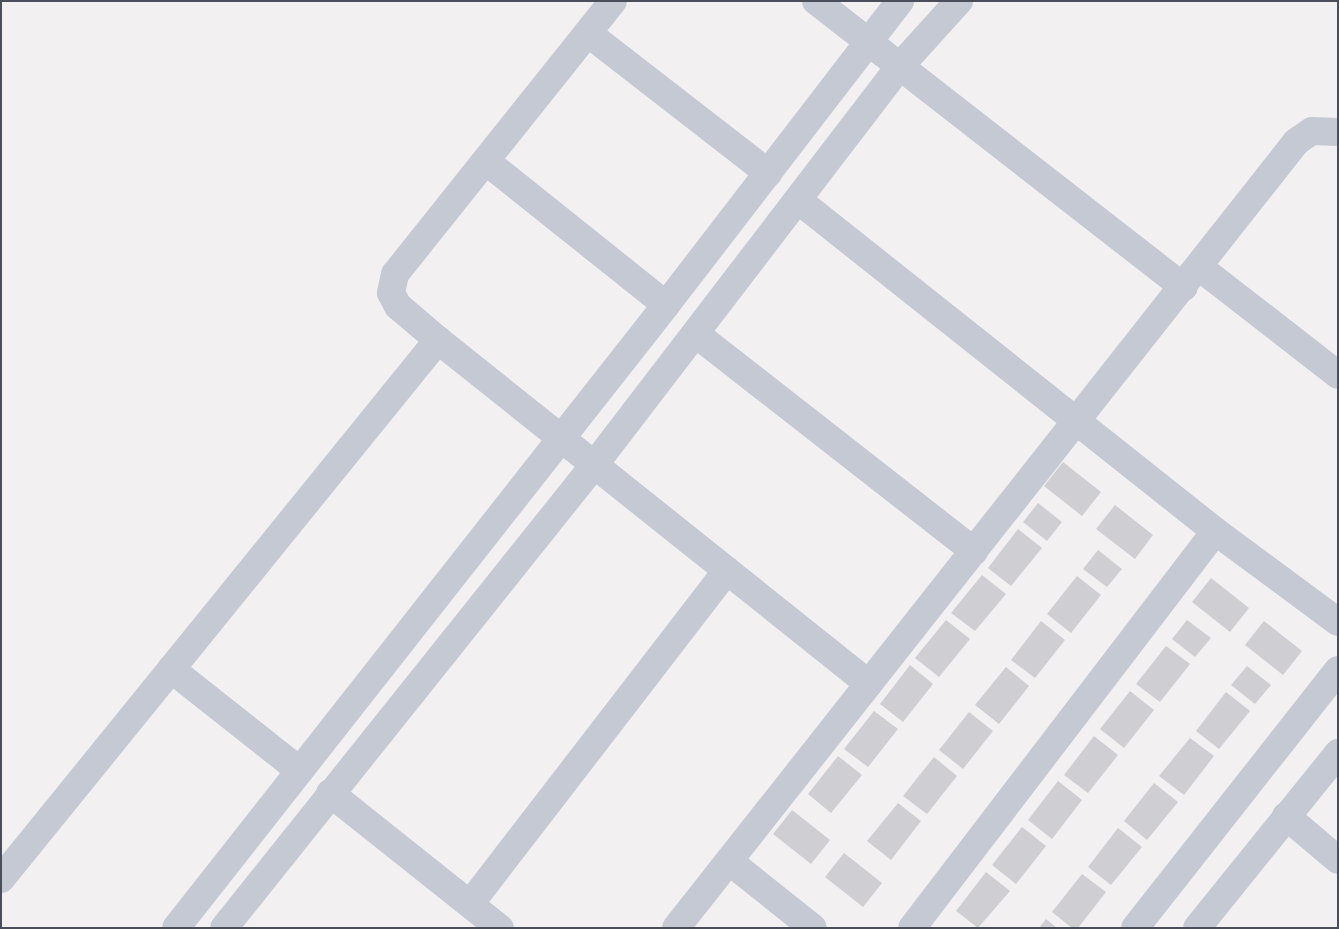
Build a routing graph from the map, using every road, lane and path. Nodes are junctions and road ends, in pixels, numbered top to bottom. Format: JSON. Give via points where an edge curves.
{"nodes":[{"id":1,"x":613,"y":1,"type":"edge"},
{"id":2,"x":816,"y":1,"type":"edge"},
{"id":3,"x":900,"y":1,"type":"edge"},
{"id":4,"x":959,"y":1,"type":"edge"},
{"id":5,"x":589,"y":34,"type":"junction"},
{"id":6,"x":869,"y":43,"type":"junction"},
{"id":7,"x":900,"y":66,"type":"junction"},
{"id":8,"x":1338,"y":132,"type":"edge"},
{"id":9,"x":487,"y":162,"type":"junction"},
{"id":10,"x":768,"y":173,"type":"junction"},
{"id":11,"x":798,"y":200,"type":"junction"},
{"id":12,"x":1192,"y":277,"type":"junction"},
{"id":13,"x":666,"y":305,"type":"junction"},
{"id":14,"x":696,"y":334,"type":"junction"},
{"id":15,"x":438,"y":340,"type":"junction"},
{"id":16,"x":1338,"y":375,"type":"edge"},
{"id":17,"x":1077,"y":421,"type":"junction"},
{"id":18,"x":562,"y":438,"type":"junction"},
{"id":19,"x":595,"y":464,"type":"junction"},
{"id":20,"x":1215,"y":530,"type":"junction"},
{"id":21,"x":974,"y":551,"type":"junction"},
{"id":22,"x":727,"y":570,"type":"junction"},
{"id":23,"x":1338,"y":622,"type":"edge"},
{"id":24,"x":172,"y":669,"type":"junction"},
{"id":25,"x":1338,"y":670,"type":"edge"},
{"id":26,"x":869,"y":684,"type":"junction"},
{"id":27,"x":1338,"y":754,"type":"edge"},
{"id":28,"x":300,"y":771,"type":"junction"},
{"id":29,"x":330,"y":793,"type":"junction"},
{"id":30,"x":1286,"y":816,"type":"junction"},
{"id":31,"x":1338,"y":860,"type":"edge"},
{"id":32,"x":729,"y":861,"type":"junction"},
{"id":33,"x":1,"y":879,"type":"edge"},
{"id":34,"x":470,"y":904,"type":"junction"},
{"id":35,"x":176,"y":928,"type":"edge"},
{"id":36,"x":224,"y":928,"type":"edge"},
{"id":37,"x":500,"y":928,"type":"edge"},
{"id":38,"x":676,"y":928,"type":"edge"},
{"id":39,"x":813,"y":928,"type":"edge"},
{"id":40,"x":912,"y":928,"type":"edge"},
{"id":41,"x":1135,"y":928,"type":"edge"},
{"id":42,"x":1197,"y":928,"type":"edge"}],
"edges":[{"from":1,"to":5,"type":"street"},
{"from":2,"to":6,"type":"street"},
{"from":3,"to":6,"type":"street"},
{"from":4,"to":7,"type":"street"},
{"from":5,"to":9,"type":"street"},
{"from":5,"to":10,"type":"street"},
{"from":6,"to":7,"type":"street"},
{"from":6,"to":10,"type":"street"},
{"from":7,"to":11,"type":"street"},
{"from":7,"to":12,"type":"street"},
{"from":8,"to":12,"type":"street","via":[[1312,131],[1296,142]]},
{"from":9,"to":13,"type":"street"},
{"from":9,"to":15,"type":"street","via":[[395,274],[390,285],[398,306]]},
{"from":10,"to":13,"type":"street"},
{"from":11,"to":14,"type":"street"},
{"from":11,"to":17,"type":"street"},
{"from":12,"to":16,"type":"street"},
{"from":12,"to":17,"type":"street"},
{"from":13,"to":18,"type":"street"},
{"from":14,"to":19,"type":"street"},
{"from":14,"to":21,"type":"street"},
{"from":15,"to":18,"type":"street"},
{"from":15,"to":24,"type":"street"},
{"from":17,"to":20,"type":"street"},
{"from":17,"to":21,"type":"street"},
{"from":18,"to":19,"type":"street"},
{"from":18,"to":28,"type":"street"},
{"from":19,"to":22,"type":"street"},
{"from":19,"to":29,"type":"street"},
{"from":20,"to":23,"type":"street"},
{"from":20,"to":40,"type":"street"},
{"from":21,"to":26,"type":"street"},
{"from":22,"to":26,"type":"street"},
{"from":22,"to":34,"type":"street"},
{"from":24,"to":28,"type":"street"},
{"from":24,"to":33,"type":"street"},
{"from":25,"to":41,"type":"street"},
{"from":26,"to":32,"type":"street"},
{"from":27,"to":30,"type":"street"},
{"from":28,"to":35,"type":"street"},
{"from":29,"to":34,"type":"street"},
{"from":29,"to":36,"type":"street"},
{"from":30,"to":31,"type":"street"},
{"from":30,"to":42,"type":"street"},
{"from":32,"to":38,"type":"street"},
{"from":32,"to":39,"type":"street"},
{"from":34,"to":37,"type":"street"}]}
